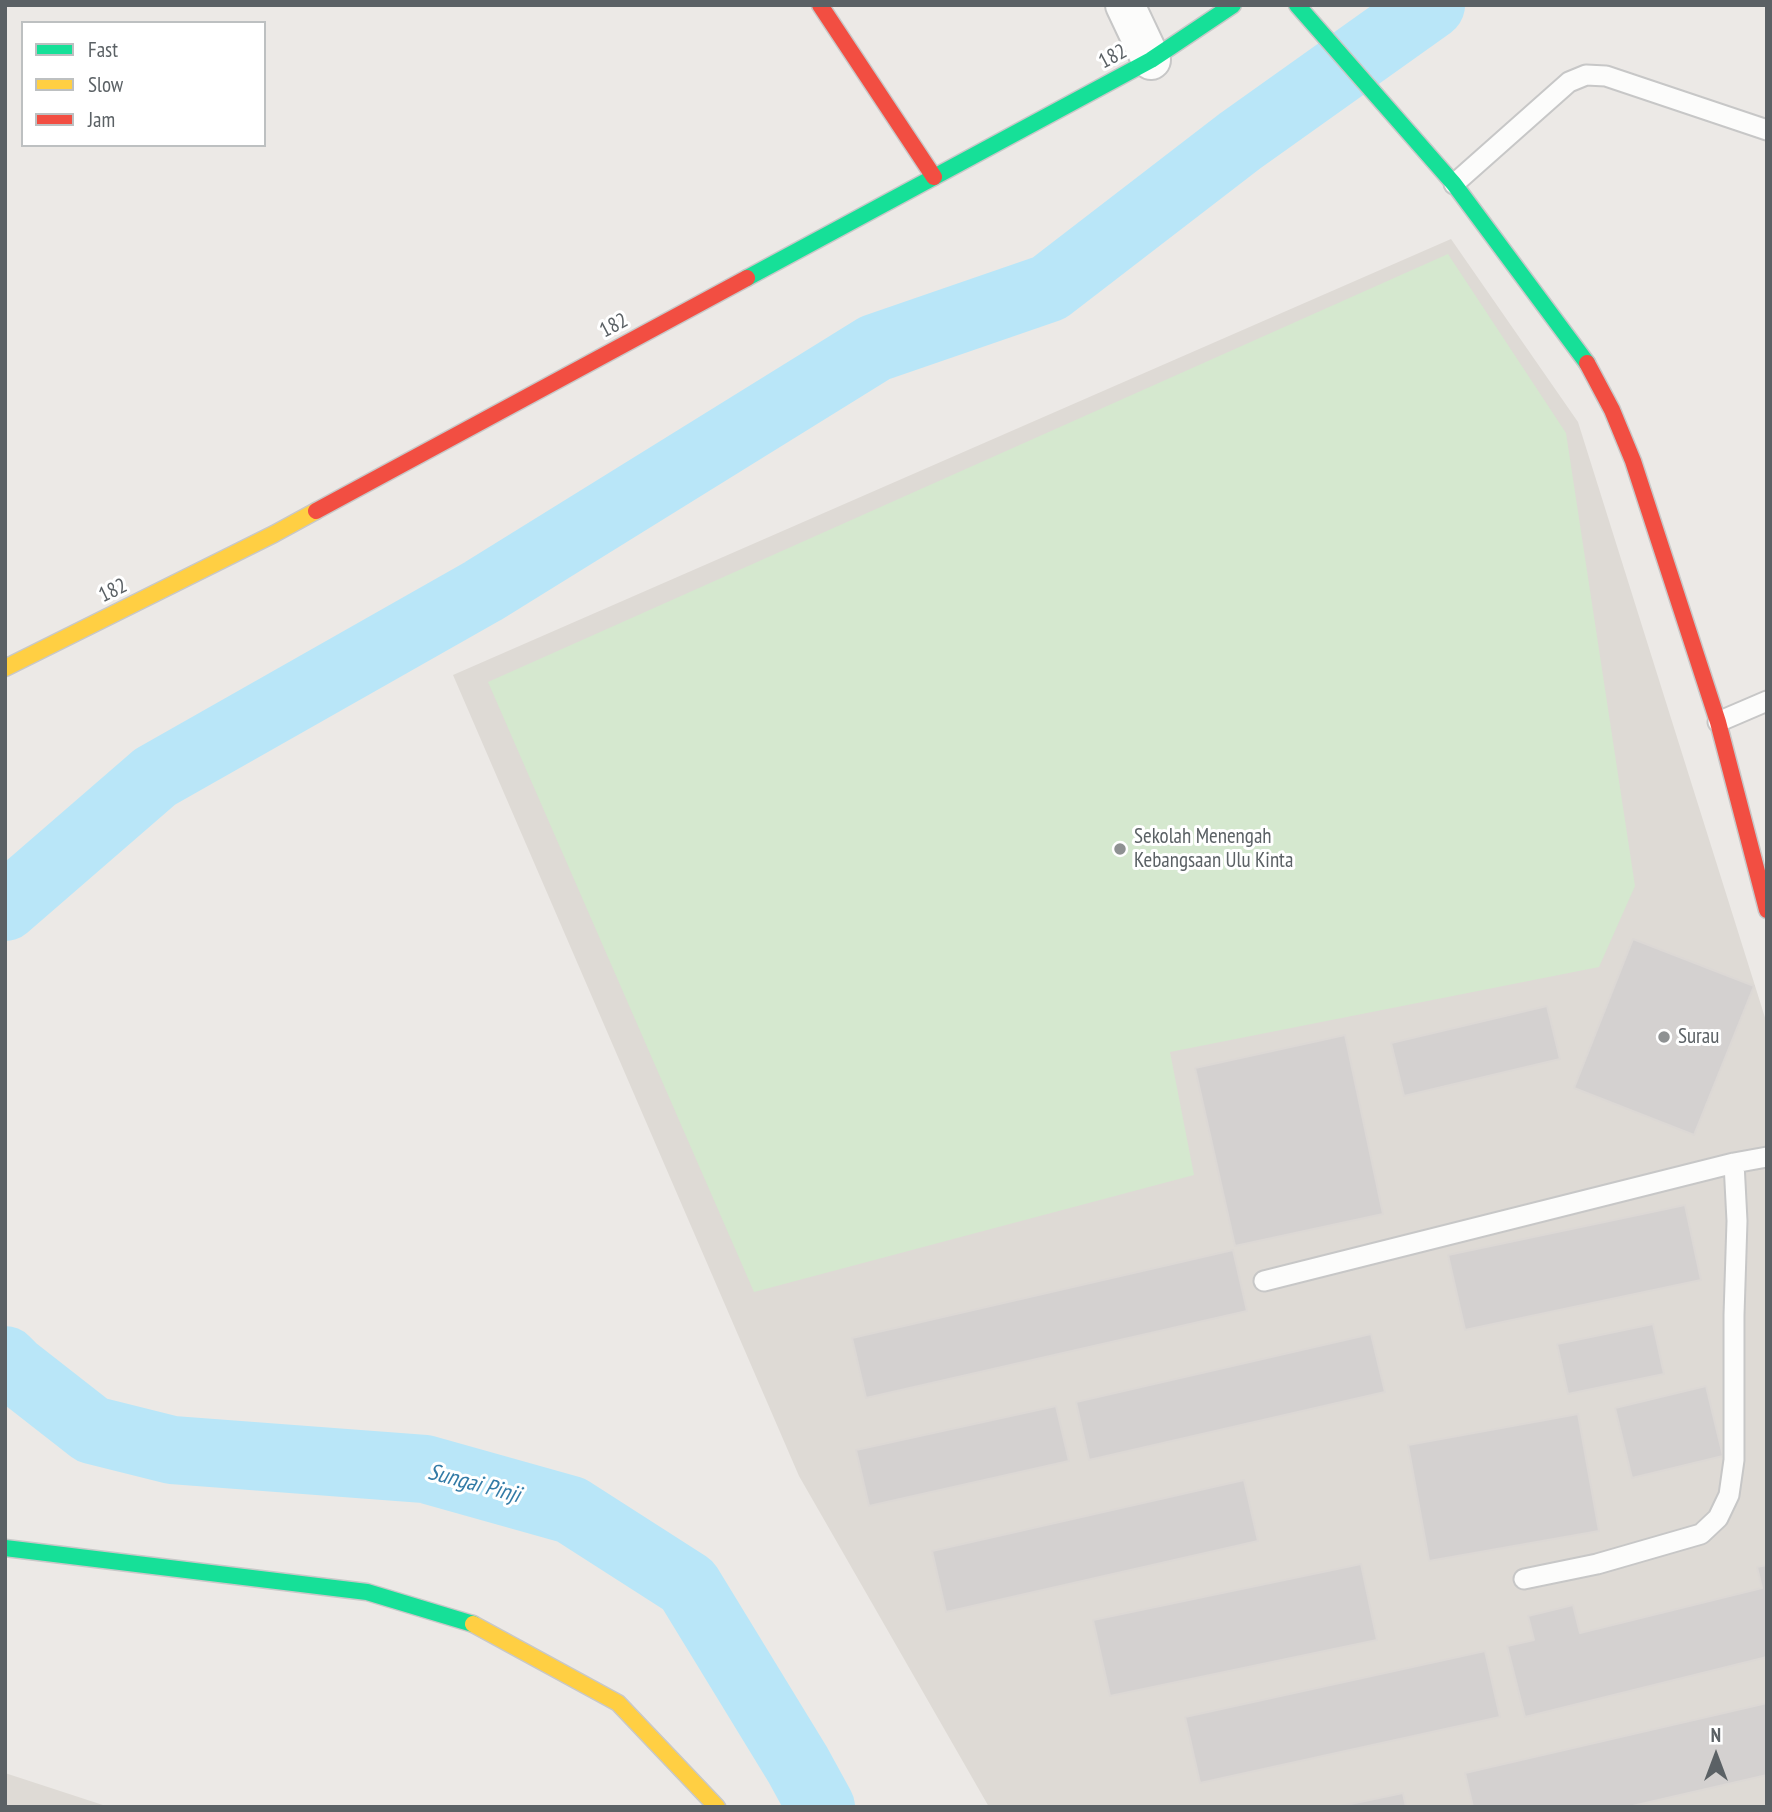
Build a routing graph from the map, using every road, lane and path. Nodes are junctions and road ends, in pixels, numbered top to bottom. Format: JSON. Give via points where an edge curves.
{"nodes":[{"id":1,"x":820,"y":5,"type":"edge"},
{"id":2,"x":1125,"y":5,"type":"edge"},
{"id":3,"x":1233,"y":5,"type":"edge"},
{"id":4,"x":1297,"y":5,"type":"edge"},
{"id":5,"x":1151,"y":60,"type":"junction"},
{"id":6,"x":1767,"y":130,"type":"edge"},
{"id":7,"x":934,"y":177,"type":"junction"},
{"id":8,"x":1454,"y":184,"type":"junction"},
{"id":9,"x":5,"y":668,"type":"edge"},
{"id":10,"x":1767,"y":701,"type":"edge"},
{"id":11,"x":1718,"y":722,"type":"junction"},
{"id":12,"x":1767,"y":909,"type":"edge"},
{"id":13,"x":1767,"y":1157,"type":"edge"},
{"id":14,"x":1734,"y":1163,"type":"junction"},
{"id":15,"x":1264,"y":1281,"type":"dead end"},
{"id":16,"x":5,"y":1548,"type":"edge"},
{"id":17,"x":1524,"y":1579,"type":"dead end"},
{"id":18,"x":717,"y":1807,"type":"edge"}],
"edges":[{"from":1,"to":7,"type":"street"},
{"from":2,"to":5,"type":"street"},
{"from":3,"to":5,"type":"street","name":"182"},
{"from":4,"to":8,"type":"street"},
{"from":5,"to":7,"type":"street","name":"182"},
{"from":6,"to":8,"type":"lane","via":[[1606,76],[1586,75],[1570,82]]},
{"from":7,"to":9,"type":"street","name":"182","via":[[274,534]]},
{"from":8,"to":11,"type":"street","via":[[1586,360],[1612,410]]},
{"from":10,"to":11,"type":"lane"},
{"from":11,"to":12,"type":"street"},
{"from":13,"to":14,"type":"lane"},
{"from":14,"to":15,"type":"lane"},
{"from":14,"to":17,"type":"lane","via":[[1734,1460],[1729,1494],[1717,1518],[1701,1534]]},
{"from":16,"to":18,"type":"street","via":[[367,1592],[473,1624],[618,1703]]}]}
